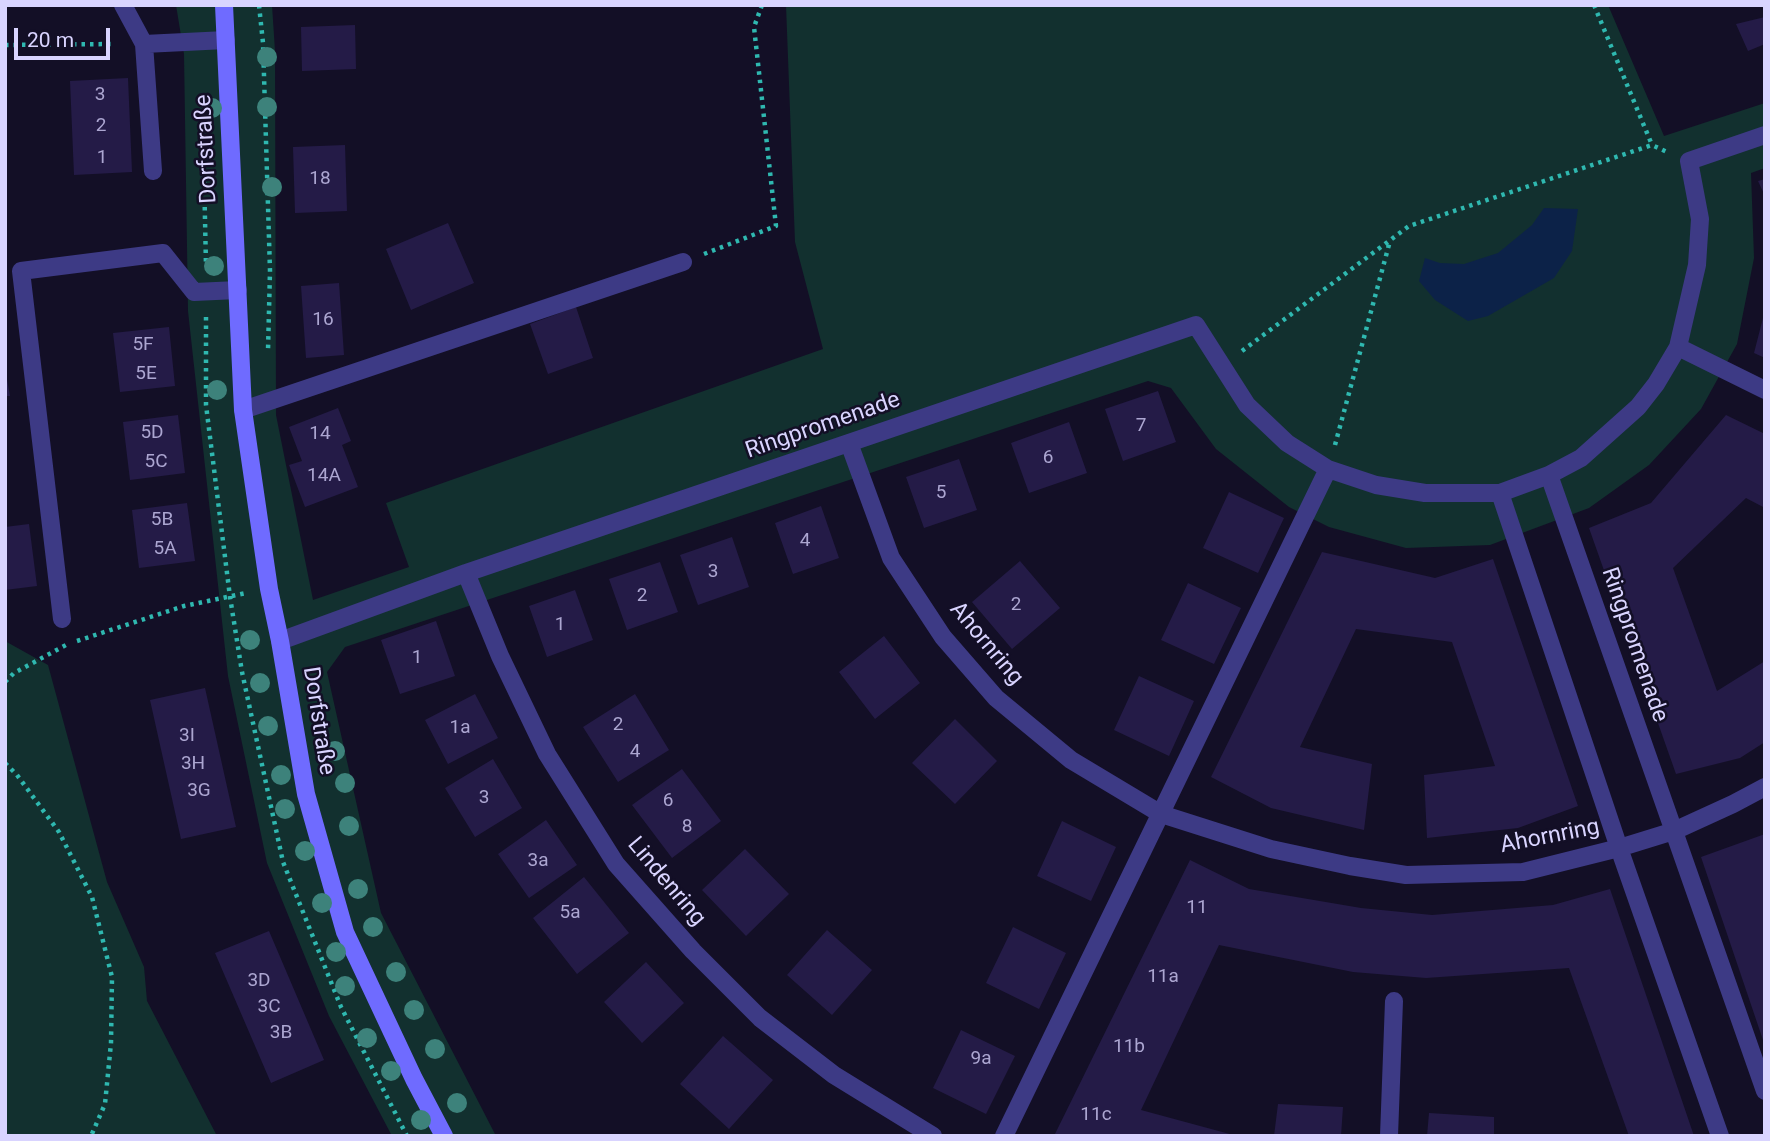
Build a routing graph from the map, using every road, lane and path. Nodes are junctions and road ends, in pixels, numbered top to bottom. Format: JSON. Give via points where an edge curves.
{"nodes":[{"id":1,"x":124,"y":5,"type":"edge"},
{"id":2,"x":224,"y":5,"type":"edge"},
{"id":3,"x":259,"y":5,"type":"edge"},
{"id":4,"x":762,"y":5,"type":"edge"},
{"id":5,"x":1594,"y":5,"type":"edge"},
{"id":6,"x":226,"y":40,"type":"junction"},
{"id":7,"x":144,"y":44,"type":"junction"},
{"id":8,"x":5,"y":45,"type":"edge"},
{"id":9,"x":1765,"y":135,"type":"edge"},
{"id":10,"x":1652,"y":145,"type":"junction"},
{"id":11,"x":1689,"y":161,"type":"junction"},
{"id":12,"x":204,"y":166,"type":"dead end"},
{"id":13,"x":153,"y":171,"type":"dead end"},
{"id":14,"x":1390,"y":241,"type":"junction"},
{"id":15,"x":683,"y":262,"type":"joint"},
{"id":16,"x":238,"y":290,"type":"junction"},
{"id":17,"x":206,"y":291,"type":"junction"},
{"id":18,"x":1678,"y":347,"type":"junction"},
{"id":19,"x":1221,"y":366,"type":"junction"},
{"id":20,"x":1765,"y":390,"type":"edge"},
{"id":21,"x":267,"y":402,"type":"junction"},
{"id":22,"x":243,"y":410,"type":"junction"},
{"id":23,"x":849,"y":443,"type":"junction"},
{"id":24,"x":1328,"y":469,"type":"junction"},
{"id":25,"x":1549,"y":475,"type":"junction"},
{"id":26,"x":1500,"y":493,"type":"junction"},
{"id":27,"x":466,"y":573,"type":"junction"},
{"id":28,"x":269,"y":589,"type":"junction"},
{"id":29,"x":230,"y":597,"type":"junction"},
{"id":30,"x":62,"y":619,"type":"joint"},
{"id":31,"x":280,"y":641,"type":"junction"},
{"id":32,"x":67,"y":645,"type":"junction"},
{"id":33,"x":238,"y":648,"type":"dead end"},
{"id":34,"x":5,"y":682,"type":"edge"},
{"id":35,"x":5,"y":763,"type":"edge"},
{"id":36,"x":1765,"y":787,"type":"edge"},
{"id":37,"x":1161,"y":814,"type":"junction"},
{"id":38,"x":1674,"y":831,"type":"junction"},
{"id":39,"x":1619,"y":848,"type":"junction"},
{"id":40,"x":1394,"y":1002,"type":"dead end"},
{"id":41,"x":1765,"y":1091,"type":"edge"},
{"id":42,"x":91,"y":1136,"type":"edge"},
{"id":43,"x":444,"y":1136,"type":"edge"},
{"id":44,"x":933,"y":1136,"type":"edge"},
{"id":45,"x":1004,"y":1136,"type":"edge"},
{"id":46,"x":1389,"y":1136,"type":"edge"},
{"id":47,"x":1720,"y":1136,"type":"edge"}],
"edges":[{"from":1,"to":7,"type":"street"},
{"from":2,"to":6,"type":"main road","name":"Dorfstraße"},
{"from":3,"to":21,"type":"path","via":[[271,271]]},
{"from":4,"to":15,"type":"path","via":[[754,27],[776,226]]},
{"from":5,"to":10,"type":"path"},
{"from":6,"to":7,"type":"street"},
{"from":6,"to":16,"type":"main road","name":"Dorfstraße"},
{"from":7,"to":8,"type":"path"},
{"from":7,"to":13,"type":"street"},
{"from":9,"to":11,"type":"street"},
{"from":10,"to":11,"type":"path"},
{"from":10,"to":14,"type":"path","via":[[1409,226]]},
{"from":11,"to":18,"type":"street","name":"Ringpromenade","via":[[1700,219],[1699,242]]},
{"from":12,"to":17,"type":"path"},
{"from":14,"to":19,"type":"path"},
{"from":14,"to":24,"type":"path"},
{"from":15,"to":21,"type":"street"},
{"from":16,"to":17,"type":"street"},
{"from":16,"to":22,"type":"main road","name":"Dorfstraße"},
{"from":17,"to":29,"type":"path","via":[[206,405]]},
{"from":17,"to":30,"type":"street","via":[[194,292],[163,253],[21,271]]},
{"from":18,"to":20,"type":"street"},
{"from":18,"to":25,"type":"street","name":"Ringpromenade","via":[[1638,407],[1581,458]]},
{"from":19,"to":23,"type":"street","name":"Ringpromenade","via":[[1196,325]]},
{"from":19,"to":24,"type":"street","name":"Ringpromenade","via":[[1247,405],[1287,443]]},
{"from":21,"to":22,"type":"street"},
{"from":22,"to":28,"type":"main road","name":"Dorfstraße"},
{"from":23,"to":27,"type":"street","name":"Ringpromenade"},
{"from":23,"to":37,"type":"street","name":"Ahornring","via":[[891,558],[943,637],[996,698],[1071,760]]},
{"from":24,"to":26,"type":"street","name":"Ringpromenade","via":[[1376,485],[1425,493]]},
{"from":24,"to":37,"type":"street"},
{"from":25,"to":26,"type":"street","name":"Ringpromenade"},
{"from":25,"to":38,"type":"street","name":"Ringpromenade"},
{"from":26,"to":39,"type":"street"},
{"from":27,"to":31,"type":"street","name":"Ringpromenade"},
{"from":27,"to":44,"type":"street","name":"Lindenring","via":[[547,754],[616,864],[760,1018],[834,1075]]},
{"from":28,"to":29,"type":"path"},
{"from":28,"to":31,"type":"main road","name":"Dorfstraße"},
{"from":29,"to":32,"type":"path","via":[[184,606]]},
{"from":29,"to":33,"type":"path"},
{"from":30,"to":32,"type":"path"},
{"from":31,"to":43,"type":"main road","name":"Dorfstraße","via":[[306,794],[345,932]]},
{"from":32,"to":34,"type":"path"},
{"from":35,"to":42,"type":"path","via":[[59,832],[92,897],[112,977],[105,1104]]},
{"from":36,"to":38,"type":"street","name":"Ahornring"},
{"from":37,"to":39,"type":"street","name":"Ahornring","via":[[1271,849],[1406,874],[1523,872]]},
{"from":37,"to":45,"type":"street"},
{"from":38,"to":39,"type":"street","name":"Ahornring"},
{"from":38,"to":41,"type":"street"},
{"from":39,"to":47,"type":"street","name":"Ahornring"},
{"from":40,"to":46,"type":"street"}]}
